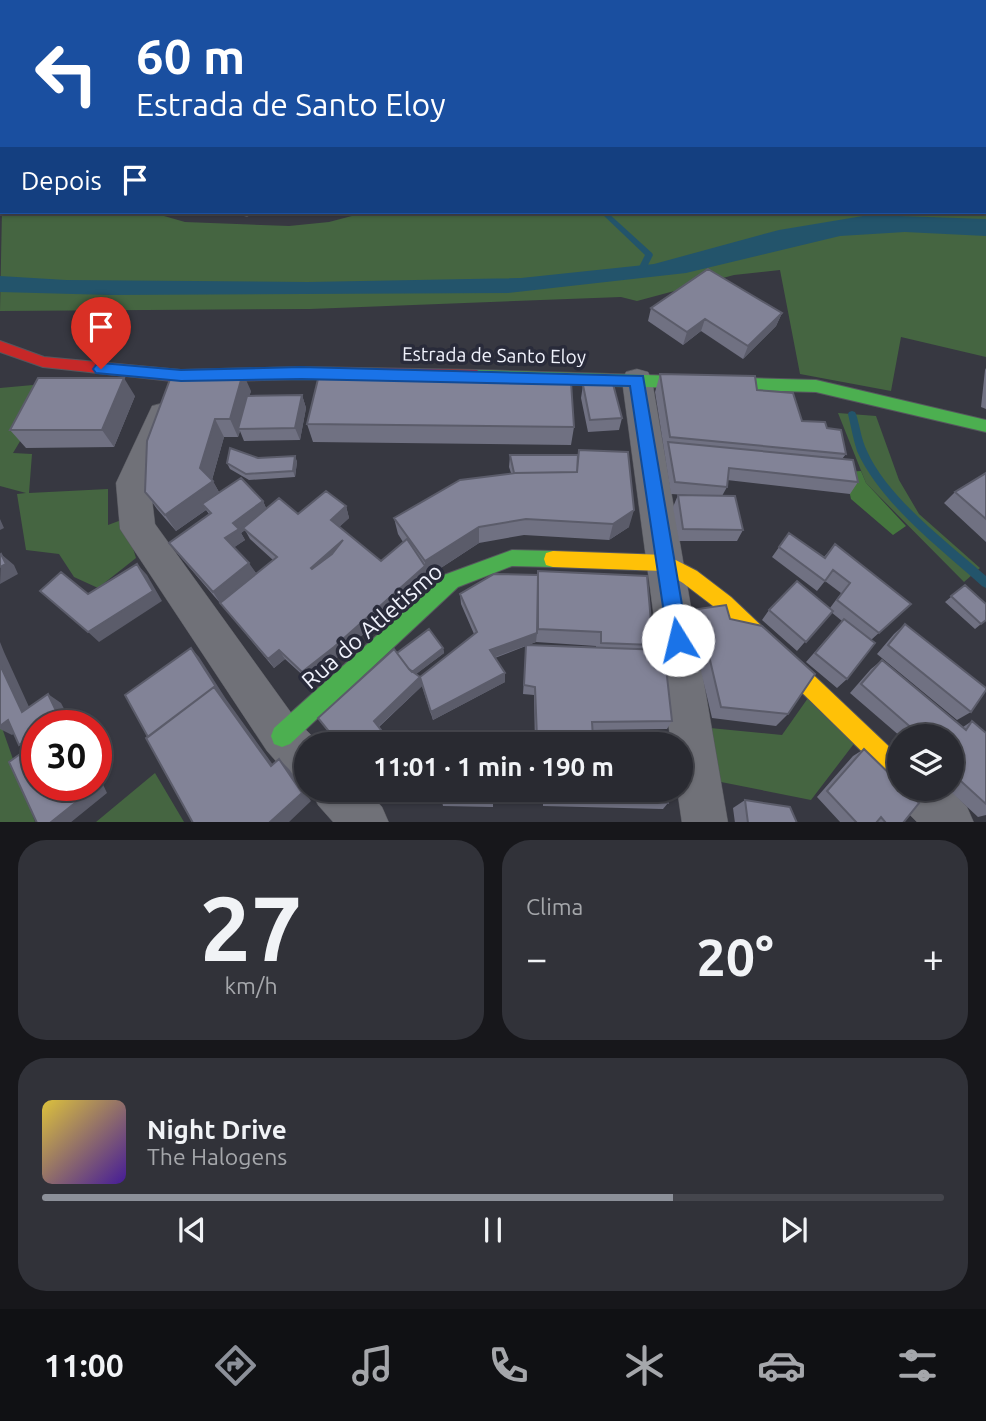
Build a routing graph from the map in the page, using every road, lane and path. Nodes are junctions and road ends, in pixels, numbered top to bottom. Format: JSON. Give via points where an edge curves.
{"nodes":[{"id":1,"x":0,"y":346,"type":"edge"},
{"id":2,"x":181,"y":376,"type":"junction"},
{"id":3,"x":637,"y":380,"type":"junction"},
{"id":4,"x":986,"y":426,"type":"edge"},
{"id":5,"x":666,"y":563,"type":"junction"},
{"id":6,"x":309,"y":732,"type":"edge"},
{"id":7,"x":294,"y":748,"type":"edge"},
{"id":8,"x":887,"y":760,"type":"edge"},
{"id":9,"x":929,"y":801,"type":"edge"},
{"id":10,"x":347,"y":802,"type":"edge"},
{"id":11,"x":366,"y":822,"type":"edge"},
{"id":12,"x":705,"y":822,"type":"edge"},
{"id":13,"x":951,"y":822,"type":"edge"}],
"edges":[{"from":1,"to":2,"type":"main road","name":"Estrada de Santo Eloy","via":[[43,362]]},
{"from":2,"to":3,"type":"main road","name":"Estrada de Santo Eloy","via":[[301,373]]},
{"from":2,"to":7,"type":"street","via":[[133,483],[138,529]]},
{"from":3,"to":4,"type":"main road","name":"Estrada de Santo Eloy","via":[[816,386]]},
{"from":3,"to":5,"type":"street"},
{"from":5,"to":6,"type":"main road","name":"Rua do Atletismo","via":[[512,558],[451,581]]},
{"from":5,"to":8,"type":"main road","via":[[724,603]]},
{"from":5,"to":12,"type":"street"},
{"from":9,"to":13,"type":"street"},
{"from":10,"to":11,"type":"street"}]}
